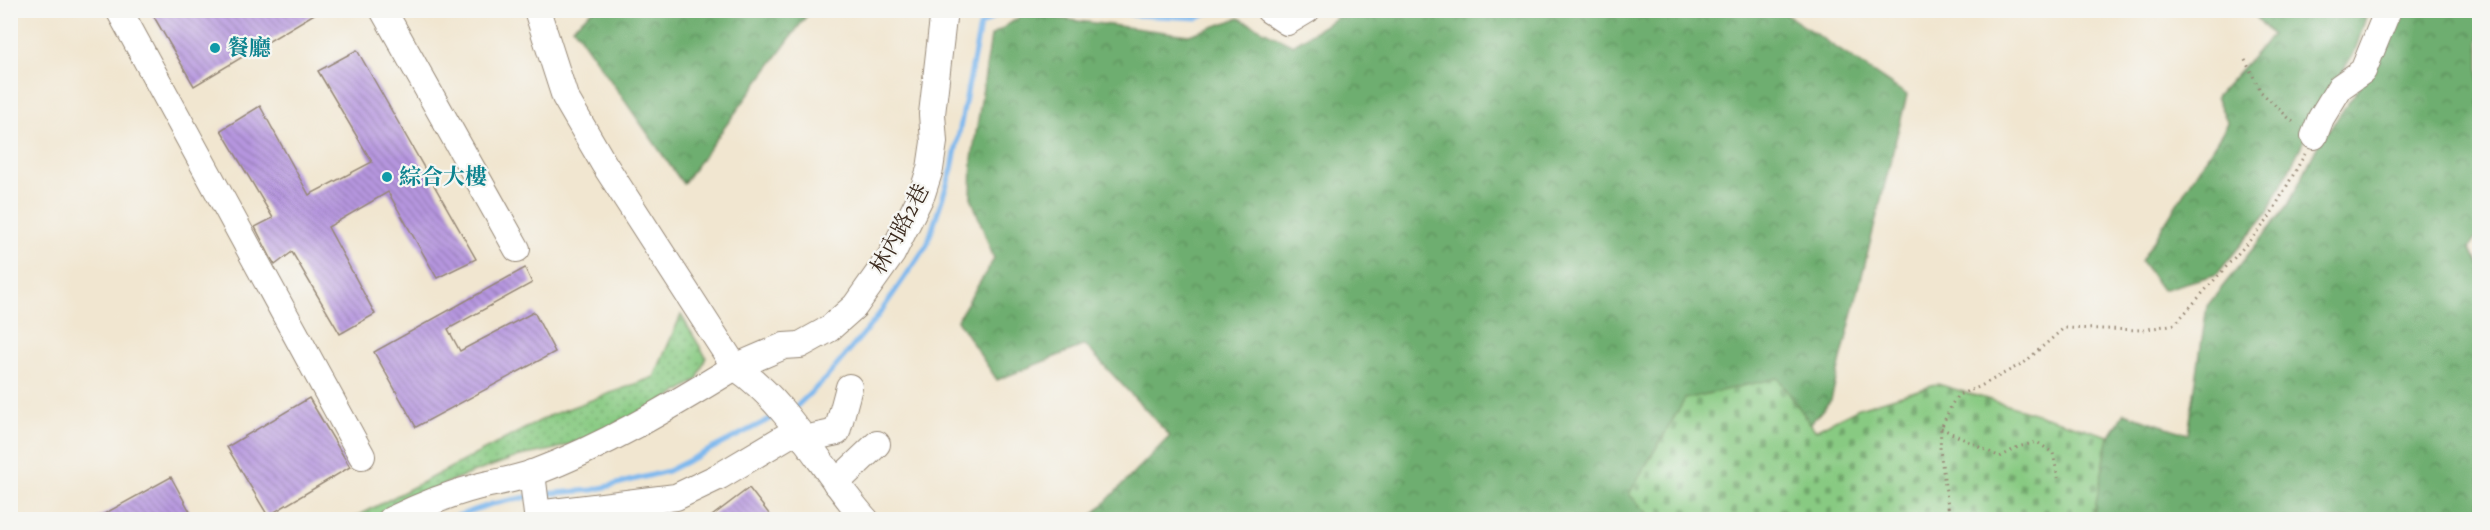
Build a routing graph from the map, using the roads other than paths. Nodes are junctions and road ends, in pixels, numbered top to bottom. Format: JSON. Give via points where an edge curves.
{"nodes":[{"id":1,"x":119,"y":10,"type":"edge"},
{"id":2,"x":383,"y":10,"type":"edge"},
{"id":3,"x":537,"y":10,"type":"edge"},
{"id":4,"x":944,"y":10,"type":"edge"},
{"id":5,"x":2388,"y":10,"type":"edge"},
{"id":6,"x":2314,"y":136,"type":"road end"},
{"id":7,"x":517,"y":249,"type":"dead end"},
{"id":8,"x":735,"y":367,"type":"junction"},
{"id":9,"x":849,"y":387,"type":"dead end"},
{"id":10,"x":798,"y":431,"type":"junction"},
{"id":11,"x":877,"y":444,"type":"dead end"},
{"id":12,"x":362,"y":456,"type":"dead end"},
{"id":13,"x":532,"y":473,"type":"junction"},
{"id":14,"x":836,"y":483,"type":"junction"},
{"id":15,"x":390,"y":519,"type":"edge"},
{"id":16,"x":866,"y":519,"type":"edge"}],
"edges":[{"from":1,"to":12,"type":"street"},
{"from":2,"to":7,"type":"street"},
{"from":3,"to":8,"type":"street","via":[[565,97],[604,165]]},
{"from":4,"to":8,"type":"street","name":"林內路2巷","via":[[930,169],[892,254],[855,306],[829,329],[800,345],[784,346]]},
{"from":5,"to":6,"type":"street","via":[[2363,71],[2340,87]]},
{"from":8,"to":10,"type":"street","via":[[756,382]]},
{"from":8,"to":13,"type":"street","name":"林內路2巷","via":[[596,448]]},
{"from":9,"to":10,"type":"street","via":[[837,432]]},
{"from":10,"to":13,"type":"street","via":[[676,497],[537,514]]},
{"from":10,"to":14,"type":"street"},
{"from":11,"to":14,"type":"street"},
{"from":13,"to":15,"type":"street","name":"林內路2巷","via":[[420,505]]},
{"from":14,"to":16,"type":"street"}]}
